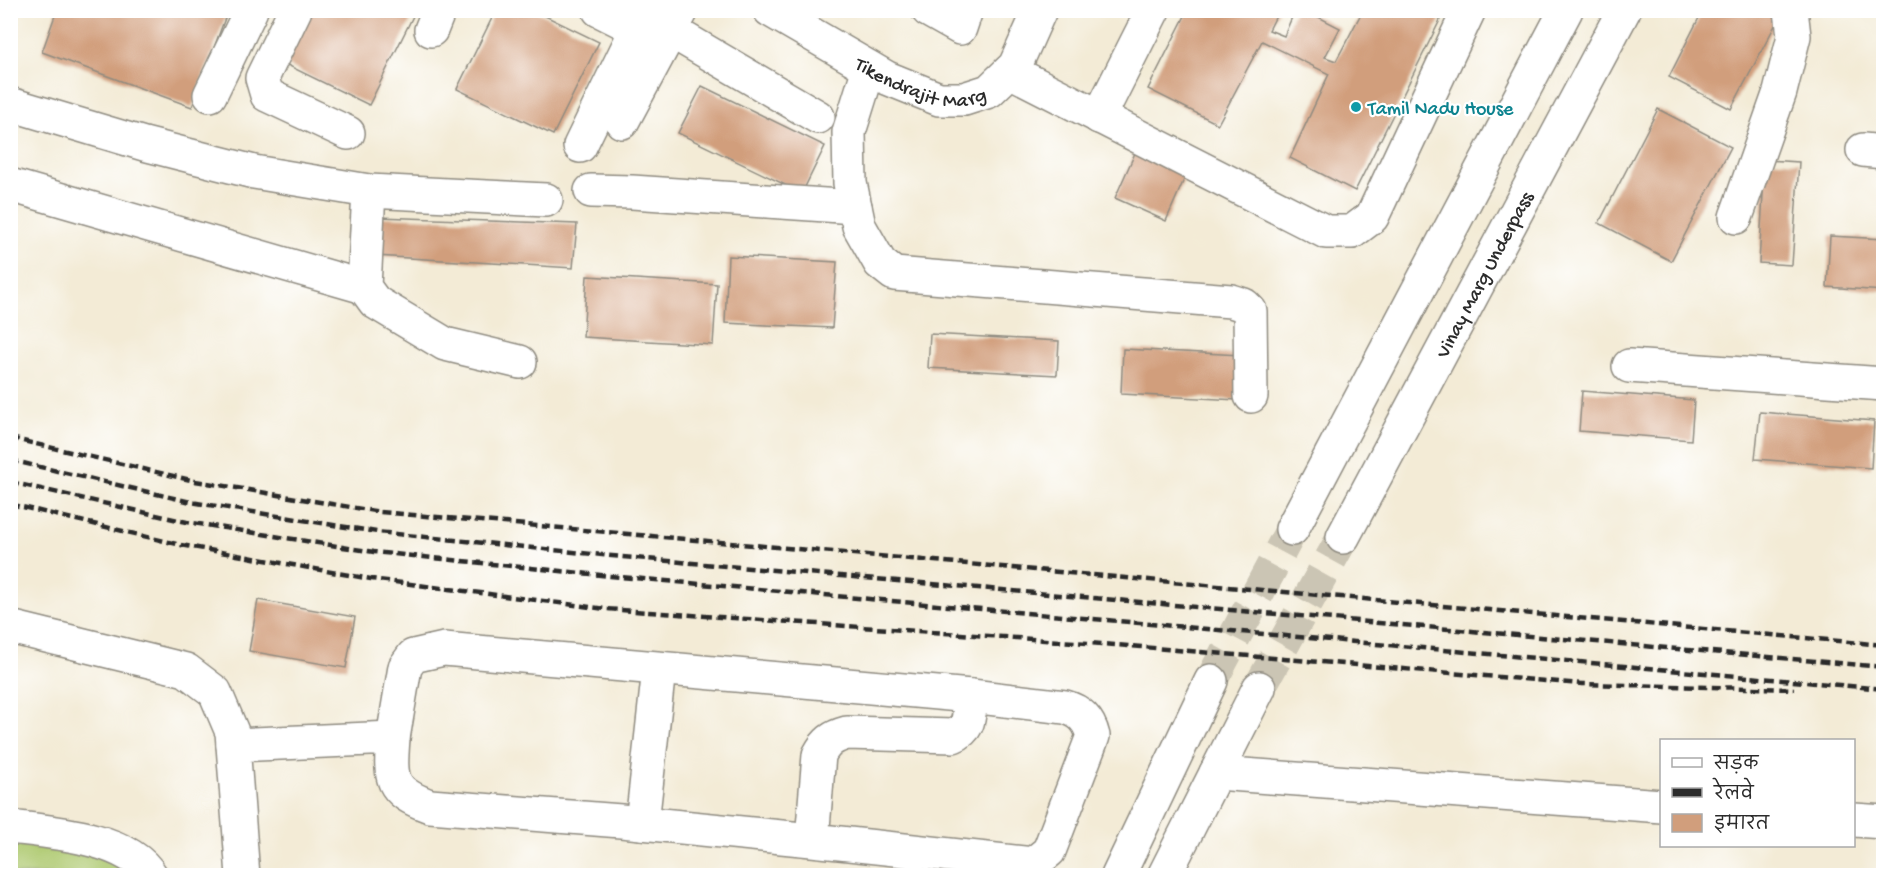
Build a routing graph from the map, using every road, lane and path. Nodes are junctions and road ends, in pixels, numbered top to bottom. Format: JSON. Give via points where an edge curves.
{"nodes":[{"id":1,"x":250,"y":10,"type":"edge"},
{"id":2,"x":295,"y":10,"type":"edge"},
{"id":3,"x":599,"y":10,"type":"edge"},
{"id":4,"x":770,"y":10,"type":"edge"},
{"id":5,"x":928,"y":10,"type":"edge"},
{"id":6,"x":966,"y":10,"type":"edge"},
{"id":7,"x":1040,"y":10,"type":"edge"},
{"id":8,"x":1154,"y":10,"type":"edge"},
{"id":9,"x":1469,"y":10,"type":"edge"},
{"id":10,"x":1566,"y":10,"type":"edge"},
{"id":11,"x":1624,"y":10,"type":"edge"},
{"id":12,"x":1791,"y":10,"type":"edge"},
{"id":13,"x":641,"y":20,"type":"edge"},
{"id":14,"x":676,"y":21,"type":"edge"},
{"id":15,"x":870,"y":68,"type":"junction"},
{"id":16,"x":1010,"y":71,"type":"junction"},
{"id":17,"x":210,"y":95,"type":"dead end"},
{"id":18,"x":10,"y":104,"type":"edge"},
{"id":19,"x":818,"y":117,"type":"dead end"},
{"id":20,"x":1099,"y":117,"type":"junction"},
{"id":21,"x":621,"y":122,"type":"dead end"},
{"id":22,"x":348,"y":133,"type":"dead end"},
{"id":23,"x":580,"y":146,"type":"dead end"},
{"id":24,"x":10,"y":185,"type":"edge"},
{"id":25,"x":369,"y":191,"type":"junction"},
{"id":26,"x":591,"y":191,"type":"dead end"},
{"id":27,"x":546,"y":200,"type":"dead end"},
{"id":28,"x":855,"y":207,"type":"junction"},
{"id":29,"x":1736,"y":217,"type":"dead end"},
{"id":30,"x":363,"y":287,"type":"junction"},
{"id":31,"x":520,"y":362,"type":"dead end"},
{"id":32,"x":1629,"y":366,"type":"dead end"},
{"id":33,"x":1884,"y":384,"type":"edge"},
{"id":34,"x":1251,"y":396,"type":"dead end"},
{"id":35,"x":1292,"y":530,"type":"tunnel mouth"},
{"id":36,"x":1343,"y":537,"type":"tunnel mouth"},
{"id":37,"x":10,"y":627,"type":"edge"},
{"id":38,"x":659,"y":669,"type":"junction"},
{"id":39,"x":1211,"y":681,"type":"tunnel mouth"},
{"id":40,"x":1258,"y":688,"type":"tunnel mouth"},
{"id":41,"x":970,"y":696,"type":"junction"},
{"id":42,"x":393,"y":738,"type":"junction"},
{"id":43,"x":233,"y":745,"type":"junction"},
{"id":44,"x":1216,"y":772,"type":"junction"},
{"id":45,"x":1660,"y":806,"type":"edge"},
{"id":46,"x":1855,"y":820,"type":"edge"},
{"id":47,"x":1884,"y":822,"type":"edge"},
{"id":48,"x":642,"y":823,"type":"junction"},
{"id":49,"x":10,"y":827,"type":"edge"},
{"id":50,"x":812,"y":840,"type":"junction"},
{"id":51,"x":151,"y":876,"type":"edge"},
{"id":52,"x":243,"y":876,"type":"edge"},
{"id":53,"x":1118,"y":876,"type":"edge"},
{"id":54,"x":1164,"y":876,"type":"edge"}],
"edges":[{"from":1,"to":17,"type":"street"},
{"from":2,"to":22,"type":"street","via":[[262,78],[267,95]]},
{"from":3,"to":13,"type":"street"},
{"from":4,"to":15,"type":"street","name":"Tikendrajit Marg"},
{"from":5,"to":6,"type":"street","via":[[960,28]]},
{"from":7,"to":16,"type":"street","name":"Tikendrajit Marg"},
{"from":8,"to":20,"type":"street"},
{"from":9,"to":20,"type":"street","via":[[1372,217],[1352,231],[1326,231]]},
{"from":10,"to":35,"type":"street"},
{"from":11,"to":36,"type":"street","name":"Vinay Marg Underpass"},
{"from":12,"to":29,"type":"street","via":[[1794,36],[1780,92]]},
{"from":13,"to":23,"type":"street"},
{"from":14,"to":19,"type":"street"},
{"from":14,"to":21,"type":"street"},
{"from":15,"to":16,"type":"street","name":"Tikendrajit Marg","via":[[939,99],[964,99],[989,91]]},
{"from":15,"to":28,"type":"street","via":[[849,132],[850,183]]},
{"from":16,"to":20,"type":"street"},
{"from":18,"to":25,"type":"street","via":[[254,172]]},
{"from":24,"to":30,"type":"street"},
{"from":25,"to":27,"type":"street"},
{"from":25,"to":30,"type":"street"},
{"from":26,"to":28,"type":"street"},
{"from":28,"to":34,"type":"street","via":[[879,263],[894,274],[1244,305],[1250,311]]},
{"from":30,"to":31,"type":"street","via":[[375,302],[445,344]]},
{"from":32,"to":33,"type":"street"},
{"from":37,"to":43,"type":"street","via":[[186,670],[215,692],[232,732]]},
{"from":38,"to":41,"type":"street"},
{"from":38,"to":42,"type":"street","via":[[444,649],[427,651],[413,656],[405,667]]},
{"from":38,"to":48,"type":"street"},
{"from":39,"to":53,"type":"street"},
{"from":40,"to":44,"type":"street"},
{"from":41,"to":50,"type":"street","via":[[967,725],[952,736],[846,733],[825,743],[819,755]]},
{"from":41,"to":50,"type":"street","via":[[1065,707],[1076,710],[1091,726],[1093,736],[1049,851],[1033,864]]},
{"from":42,"to":43,"type":"street"},
{"from":42,"to":48,"type":"street","via":[[391,767],[395,785],[412,800],[430,806]]},
{"from":43,"to":52,"type":"street"},
{"from":44,"to":45,"type":"street"},
{"from":44,"to":54,"type":"street"},
{"from":46,"to":47,"type":"street"},
{"from":48,"to":50,"type":"street"},
{"from":49,"to":51,"type":"street","via":[[90,838],[121,851]]}]}
